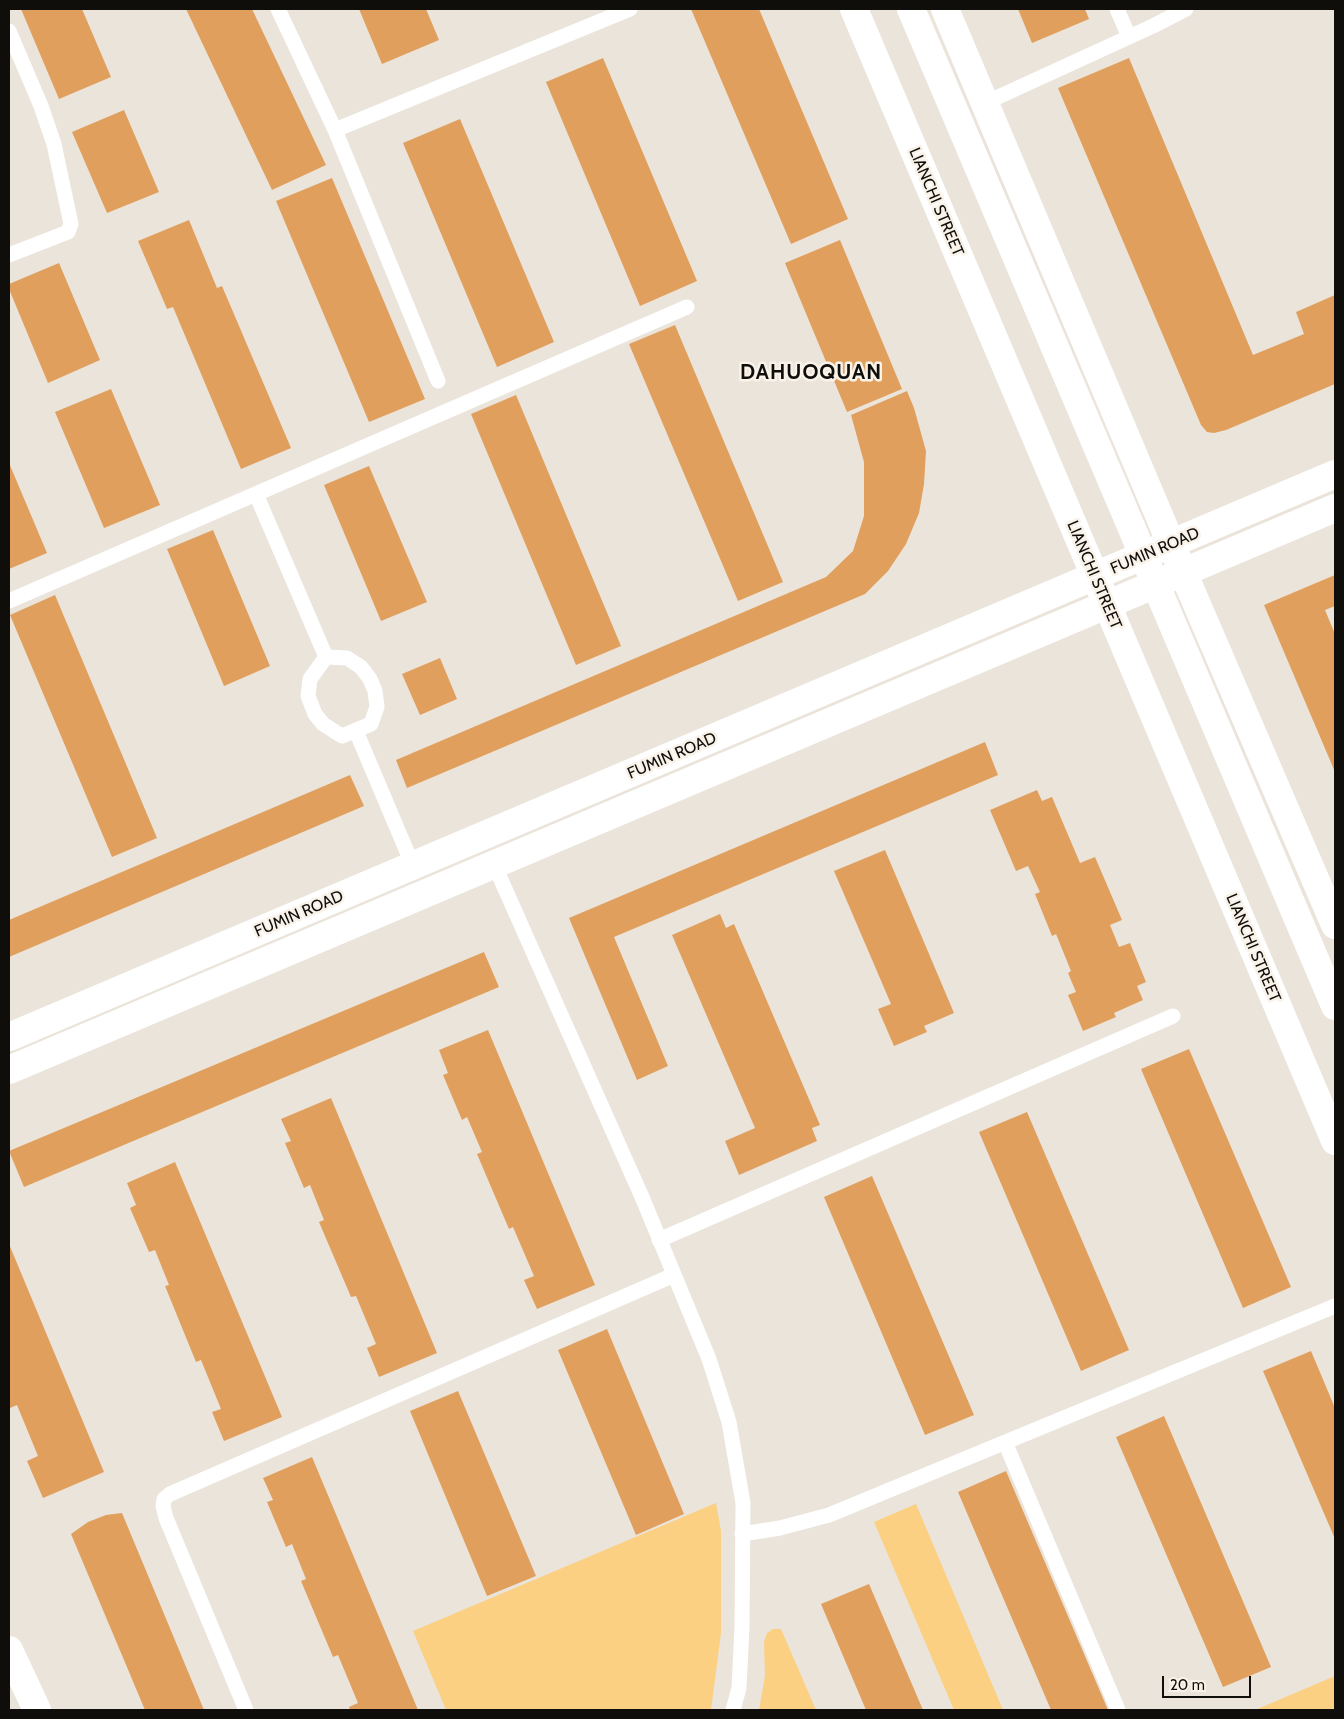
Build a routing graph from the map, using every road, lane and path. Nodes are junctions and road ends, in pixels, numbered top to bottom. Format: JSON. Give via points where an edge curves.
{"nodes":[{"id":1,"x":278,"y":9,"type":"edge"},
{"id":2,"x":630,"y":9,"type":"edge"},
{"id":3,"x":854,"y":9,"type":"edge"},
{"id":4,"x":911,"y":9,"type":"edge"},
{"id":5,"x":945,"y":9,"type":"edge"},
{"id":6,"x":1117,"y":9,"type":"edge"},
{"id":7,"x":1186,"y":9,"type":"edge"},
{"id":8,"x":9,"y":31,"type":"edge"},
{"id":9,"x":1129,"y":37,"type":"junction"},
{"id":10,"x":985,"y":103,"type":"junction"},
{"id":11,"x":335,"y":130,"type":"junction"},
{"id":12,"x":9,"y":256,"type":"edge"},
{"id":13,"x":688,"y":307,"type":"dead end"},
{"id":14,"x":438,"y":381,"type":"dead end"},
{"id":15,"x":1335,"y":474,"type":"edge"},
{"id":16,"x":256,"y":494,"type":"junction"},
{"id":17,"x":1335,"y":508,"type":"edge"},
{"id":18,"x":1172,"y":544,"type":"junction"},
{"id":19,"x":1144,"y":556,"type":"junction"},
{"id":20,"x":1183,"y":572,"type":"junction"},
{"id":21,"x":1095,"y":576,"type":"junction"},
{"id":22,"x":1156,"y":584,"type":"junction"},
{"id":23,"x":9,"y":601,"type":"edge"},
{"id":24,"x":1107,"y":604,"type":"junction"},
{"id":25,"x":326,"y":657,"type":"junction"},
{"id":26,"x":356,"y":731,"type":"junction"},
{"id":27,"x":494,"y":864,"type":"junction"},
{"id":28,"x":413,"y":866,"type":"junction"},
{"id":29,"x":1335,"y":925,"type":"edge"},
{"id":30,"x":1335,"y":1006,"type":"edge"},
{"id":31,"x":1173,"y":1016,"type":"dead end"},
{"id":32,"x":9,"y":1038,"type":"edge"},
{"id":33,"x":9,"y":1070,"type":"edge"},
{"id":34,"x":1335,"y":1141,"type":"edge"},
{"id":35,"x":659,"y":1240,"type":"junction"},
{"id":36,"x":674,"y":1275,"type":"junction"},
{"id":37,"x":1335,"y":1306,"type":"edge"},
{"id":38,"x":1005,"y":1442,"type":"junction"},
{"id":39,"x":742,"y":1534,"type":"junction"},
{"id":40,"x":9,"y":1650,"type":"edge"},
{"id":41,"x":37,"y":1710,"type":"edge"},
{"id":42,"x":246,"y":1710,"type":"edge"},
{"id":43,"x":733,"y":1710,"type":"edge"},
{"id":44,"x":1118,"y":1710,"type":"edge"}],
"edges":[{"from":1,"to":11,"type":"lane"},
{"from":2,"to":11,"type":"lane"},
{"from":3,"to":21,"type":"street","name":"LIANCHI STREET"},
{"from":4,"to":19,"type":"street"},
{"from":5,"to":10,"type":"street"},
{"from":6,"to":9,"type":"lane"},
{"from":7,"to":9,"type":"lane"},
{"from":8,"to":12,"type":"lane","via":[[54,144],[71,224],[68,232]]},
{"from":9,"to":10,"type":"lane"},
{"from":10,"to":18,"type":"street"},
{"from":11,"to":14,"type":"lane"},
{"from":13,"to":16,"type":"lane"},
{"from":15,"to":18,"type":"street","name":"FUMIN ROAD"},
{"from":16,"to":23,"type":"lane"},
{"from":16,"to":25,"type":"lane"},
{"from":17,"to":20,"type":"street","name":"FUMIN ROAD"},
{"from":18,"to":19,"type":"street","name":"FUMIN ROAD"},
{"from":18,"to":20,"type":"street"},
{"from":19,"to":21,"type":"street","name":"FUMIN ROAD"},
{"from":19,"to":22,"type":"street"},
{"from":20,"to":22,"type":"street","name":"FUMIN ROAD"},
{"from":20,"to":29,"type":"street"},
{"from":21,"to":24,"type":"street","name":"LIANCHI STREET"},
{"from":21,"to":28,"type":"street","name":"FUMIN ROAD"},
{"from":22,"to":24,"type":"street","name":"FUMIN ROAD"},
{"from":22,"to":30,"type":"street"},
{"from":24,"to":27,"type":"street","name":"FUMIN ROAD"},
{"from":24,"to":34,"type":"street","name":"LIANCHI STREET"},
{"from":25,"to":26,"type":"lane","via":[[310,679],[308,696],[315,714],[323,724],[342,736]]},
{"from":25,"to":26,"type":"lane","via":[[346,658],[361,667],[375,691],[377,707],[371,724]]},
{"from":26,"to":28,"type":"lane"},
{"from":27,"to":33,"type":"street","name":"FUMIN ROAD"},
{"from":27,"to":35,"type":"lane"},
{"from":28,"to":32,"type":"street","name":"FUMIN ROAD"},
{"from":31,"to":35,"type":"lane"},
{"from":35,"to":36,"type":"lane"},
{"from":36,"to":39,"type":"lane","via":[[709,1358],[729,1422],[743,1503]]},
{"from":36,"to":42,"type":"lane","via":[[164,1499],[166,1518]]},
{"from":37,"to":38,"type":"lane"},
{"from":38,"to":39,"type":"lane","via":[[829,1514],[780,1528]]},
{"from":38,"to":44,"type":"lane"},
{"from":39,"to":43,"type":"lane","via":[[739,1688]]},
{"from":40,"to":41,"type":"street"}]}
